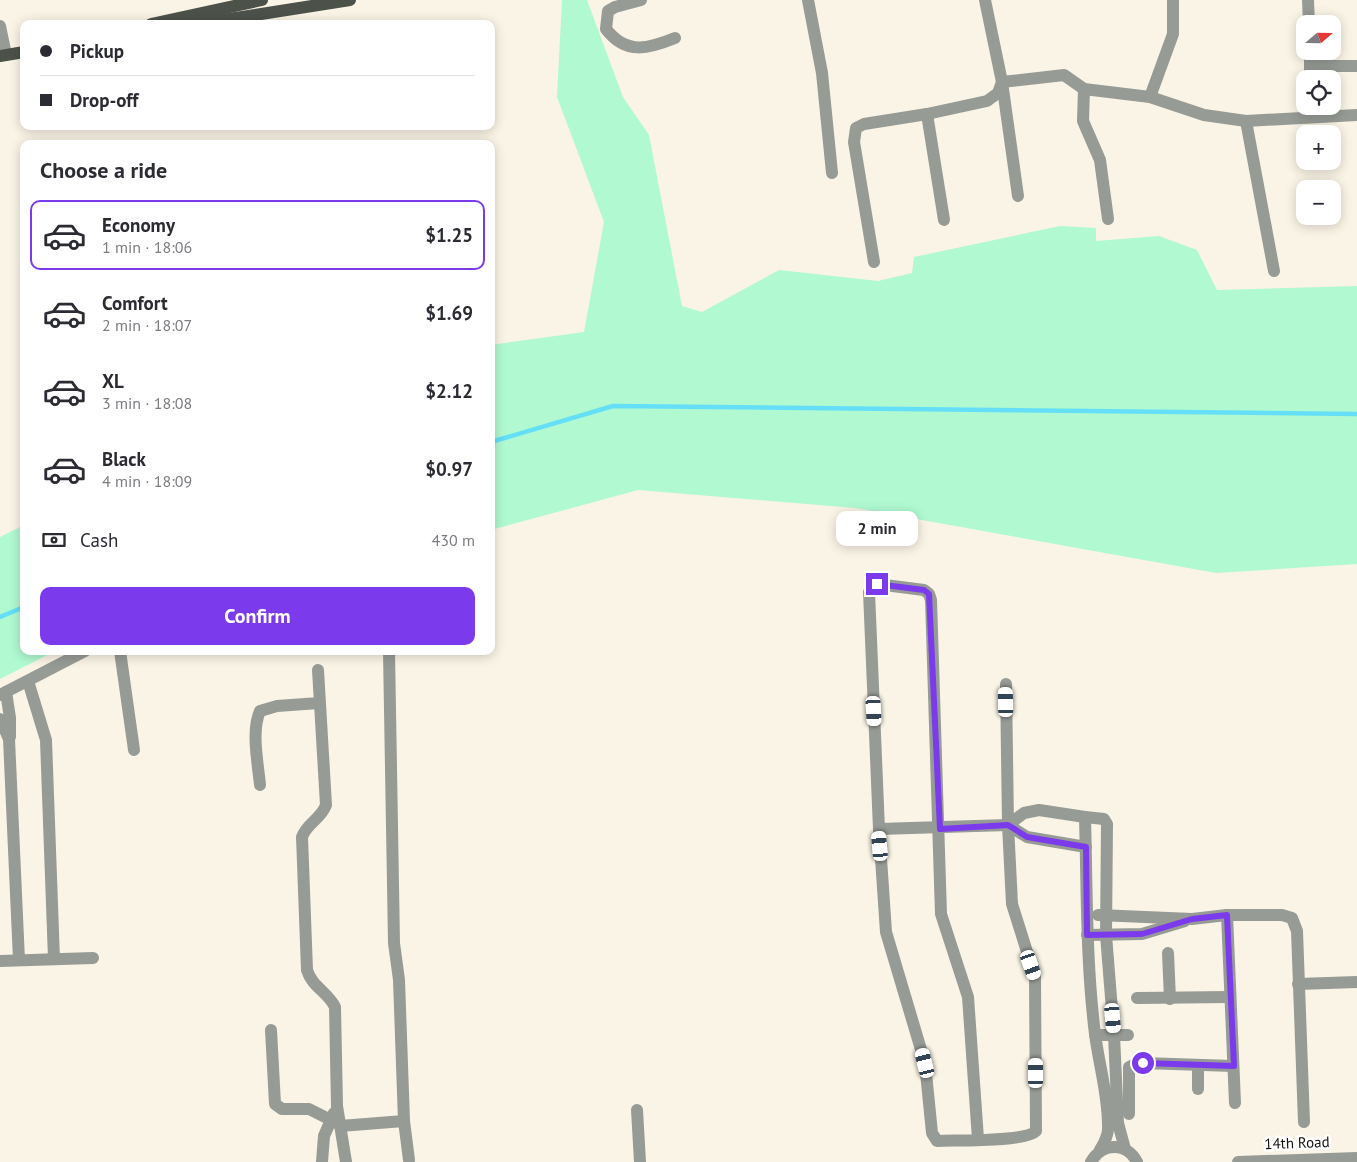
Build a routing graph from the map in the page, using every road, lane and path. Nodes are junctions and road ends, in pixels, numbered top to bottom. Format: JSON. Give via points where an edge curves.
{"nodes":[{"id":1,"x":262,"y":0,"type":"edge"},
{"id":2,"x":350,"y":0,"type":"edge"},
{"id":3,"x":641,"y":0,"type":"edge"},
{"id":4,"x":808,"y":0,"type":"edge"},
{"id":5,"x":985,"y":0,"type":"edge"},
{"id":6,"x":1173,"y":0,"type":"edge"},
{"id":7,"x":1308,"y":0,"type":"edge"},
{"id":8,"x":1309,"y":15,"type":"edge"},
{"id":9,"x":169,"y":20,"type":"edge"},
{"id":10,"x":222,"y":20,"type":"edge"},
{"id":11,"x":0,"y":26,"type":"edge"},
{"id":12,"x":674,"y":38,"type":"dead end"},
{"id":13,"x":20,"y":47,"type":"edge"},
{"id":14,"x":2,"y":52,"type":"edge"},
{"id":15,"x":20,"y":52,"type":"edge"},
{"id":16,"x":1357,"y":66,"type":"edge"},
{"id":17,"x":1326,"y":70,"type":"edge"},
{"id":18,"x":1002,"y":82,"type":"junction"},
{"id":19,"x":1084,"y":89,"type":"junction"},
{"id":20,"x":1150,"y":97,"type":"junction"},
{"id":21,"x":1296,"y":113,"type":"edge"},
{"id":22,"x":927,"y":114,"type":"junction"},
{"id":23,"x":1341,"y":114,"type":"edge"},
{"id":24,"x":1357,"y":115,"type":"edge"},
{"id":25,"x":1246,"y":121,"type":"junction"},
{"id":26,"x":832,"y":173,"type":"dead end"},
{"id":27,"x":1018,"y":196,"type":"dead end"},
{"id":28,"x":944,"y":220,"type":"dead end"},
{"id":29,"x":1108,"y":220,"type":"dead end"},
{"id":30,"x":874,"y":262,"type":"dead end"},
{"id":31,"x":1274,"y":271,"type":"dead end"},
{"id":32,"x":77,"y":655,"type":"edge"},
{"id":33,"x":121,"y":655,"type":"edge"},
{"id":34,"x":389,"y":655,"type":"edge"},
{"id":35,"x":318,"y":670,"type":"dead end"},
{"id":36,"x":28,"y":681,"type":"junction"},
{"id":37,"x":1006,"y":684,"type":"dead end"},
{"id":38,"x":3,"y":694,"type":"edge"},
{"id":39,"x":319,"y":703,"type":"junction"},
{"id":40,"x":0,"y":719,"type":"edge"},
{"id":41,"x":9,"y":739,"type":"junction"},
{"id":42,"x":134,"y":750,"type":"dead end"},
{"id":43,"x":260,"y":785,"type":"dead end"},
{"id":44,"x":1085,"y":816,"type":"junction"},
{"id":45,"x":1008,"y":825,"type":"junction"},
{"id":46,"x":878,"y":829,"type":"junction"},
{"id":47,"x":940,"y":829,"type":"junction"},
{"id":48,"x":1086,"y":847,"type":"junction"},
{"id":49,"x":1106,"y":915,"type":"junction"},
{"id":50,"x":1227,"y":915,"type":"junction"},
{"id":51,"x":1087,"y":916,"type":"junction"},
{"id":52,"x":1192,"y":919,"type":"junction"},
{"id":53,"x":1087,"y":935,"type":"junction"},
{"id":54,"x":1106,"y":935,"type":"junction"},
{"id":55,"x":1168,"y":953,"type":"dead end"},
{"id":56,"x":93,"y":958,"type":"dead end"},
{"id":57,"x":54,"y":959,"type":"junction"},
{"id":58,"x":0,"y":960,"type":"edge"},
{"id":59,"x":19,"y":960,"type":"junction"},
{"id":60,"x":1357,"y":982,"type":"edge"},
{"id":61,"x":1298,"y":984,"type":"junction"},
{"id":62,"x":1229,"y":997,"type":"junction"},
{"id":63,"x":1137,"y":998,"type":"dead end"},
{"id":64,"x":1170,"y":999,"type":"junction"},
{"id":65,"x":271,"y":1030,"type":"dead end"},
{"id":66,"x":1128,"y":1034,"type":"dead end"},
{"id":67,"x":1114,"y":1035,"type":"junction"},
{"id":68,"x":1095,"y":1036,"type":"junction"},
{"id":69,"x":1198,"y":1064,"type":"junction"},
{"id":70,"x":1234,"y":1066,"type":"junction"},
{"id":71,"x":1198,"y":1089,"type":"dead end"},
{"id":72,"x":1234,"y":1103,"type":"dead end"},
{"id":73,"x":637,"y":1110,"type":"dead end"},
{"id":74,"x":1129,"y":1114,"type":"dead end"},
{"id":75,"x":404,"y":1121,"type":"junction"},
{"id":76,"x":1304,"y":1122,"type":"dead end"},
{"id":77,"x":335,"y":1123,"type":"junction"},
{"id":78,"x":978,"y":1139,"type":"junction"},
{"id":79,"x":1125,"y":1149,"type":"junction"},
{"id":80,"x":1092,"y":1158,"type":"edge"},
{"id":81,"x":1357,"y":1158,"type":"edge"},
{"id":82,"x":408,"y":1160,"type":"dead end"},
{"id":83,"x":322,"y":1162,"type":"edge"},
{"id":84,"x":346,"y":1162,"type":"edge"},
{"id":85,"x":640,"y":1162,"type":"edge"},
{"id":86,"x":1140,"y":1162,"type":"edge"},
{"id":87,"x":1238,"y":1162,"type":"edge"}],
"edges":[{"from":1,"to":9,"type":"main road"},
{"from":2,"to":10,"type":"main road"},
{"from":3,"to":12,"type":"street","via":[[608,11],[606,29],[613,38],[642,49]]},
{"from":4,"to":26,"type":"street","via":[[822,73]]},
{"from":5,"to":18,"type":"street"},
{"from":6,"to":20,"type":"street","via":[[1173,34]]},
{"from":7,"to":8,"type":"street"},
{"from":11,"to":14,"type":"street"},
{"from":13,"to":14,"type":"main road"},
{"from":14,"to":15,"type":"main road"},
{"from":16,"to":17,"type":"street"},
{"from":18,"to":19,"type":"street","via":[[1060,75],[1071,78]]},
{"from":18,"to":22,"type":"street","via":[[998,93],[987,101]]},
{"from":18,"to":27,"type":"street"},
{"from":19,"to":20,"type":"street"},
{"from":19,"to":29,"type":"street","via":[[1083,122],[1100,160]]},
{"from":20,"to":25,"type":"street","via":[[1204,115]]},
{"from":21,"to":25,"type":"street"},
{"from":22,"to":28,"type":"street"},
{"from":22,"to":30,"type":"street","via":[[856,128],[854,142]]},
{"from":23,"to":24,"type":"street"},
{"from":25,"to":31,"type":"street"},
{"from":32,"to":36,"type":"street"},
{"from":33,"to":42,"type":"street"},
{"from":34,"to":75,"type":"street","via":[[394,943],[399,980]]},
{"from":35,"to":39,"type":"street"},
{"from":36,"to":38,"type":"street"},
{"from":36,"to":57,"type":"street","via":[[44,730],[47,751]]},
{"from":37,"to":45,"type":"street"},
{"from":38,"to":41,"type":"street","via":[[10,718]]},
{"from":39,"to":43,"type":"street","via":[[277,706],[260,711],[257,729]]},
{"from":39,"to":77,"type":"street","via":[[326,805],[324,812],[302,836],[307,970],[313,983],[335,1007]]},
{"from":40,"to":41,"type":"street"},
{"from":41,"to":59,"type":"street"},
{"from":44,"to":45,"type":"street","via":[[1039,810],[1024,813]]},
{"from":44,"to":48,"type":"street"},
{"from":44,"to":49,"type":"street","via":[[1106,822]]},
{"from":45,"to":47,"type":"street"},
{"from":45,"to":48,"type":"street","via":[[1027,837]]},
{"from":45,"to":78,"type":"street","via":[[1012,904],[1035,977],[1036,1131],[1027,1137]]},
{"from":46,"to":47,"type":"street"},
{"from":46,"to":47,"type":"street","via":[[869,592],[877,584],[924,590],[929,594]]},
{"from":46,"to":78,"type":"street","via":[[886,932],[925,1063],[933,1138],[937,1141]]},
{"from":47,"to":78,"type":"street","via":[[941,914],[968,996]]},
{"from":48,"to":51,"type":"street"},
{"from":49,"to":51,"type":"street"},
{"from":49,"to":52,"type":"street"},
{"from":49,"to":54,"type":"street"},
{"from":50,"to":52,"type":"street"},
{"from":50,"to":61,"type":"street","via":[[1282,915],[1292,918],[1297,931]]},
{"from":50,"to":62,"type":"street"},
{"from":51,"to":53,"type":"street"},
{"from":52,"to":54,"type":"street","via":[[1154,932]]},
{"from":53,"to":54,"type":"street"},
{"from":53,"to":68,"type":"street"},
{"from":54,"to":67,"type":"street"},
{"from":55,"to":64,"type":"street"},
{"from":56,"to":57,"type":"street"},
{"from":57,"to":59,"type":"street"},
{"from":58,"to":59,"type":"street"},
{"from":60,"to":61,"type":"street"},
{"from":61,"to":76,"type":"street"},
{"from":62,"to":64,"type":"street"},
{"from":62,"to":70,"type":"street"},
{"from":63,"to":64,"type":"street"},
{"from":65,"to":77,"type":"street","via":[[275,1104],[282,1109],[309,1109]]},
{"from":66,"to":67,"type":"street"},
{"from":67,"to":68,"type":"street"},
{"from":67,"to":79,"type":"street","via":[[1118,1124]]},
{"from":68,"to":80,"type":"street","via":[[1108,1126],[1107,1138]]},
{"from":69,"to":70,"type":"street"},
{"from":69,"to":71,"type":"street"},
{"from":69,"to":74,"type":"street","via":[[1132,1065],[1128,1075]]},
{"from":70,"to":72,"type":"street"},
{"from":73,"to":85,"type":"street"},
{"from":75,"to":77,"type":"street"},
{"from":75,"to":82,"type":"street"},
{"from":77,"to":83,"type":"street","via":[[321,1147]]},
{"from":77,"to":84,"type":"street"},
{"from":79,"to":80,"type":"street","via":[[1117,1146]]},
{"from":79,"to":86,"type":"street"},
{"from":81,"to":87,"type":"street","name":"14th Road"}]}
